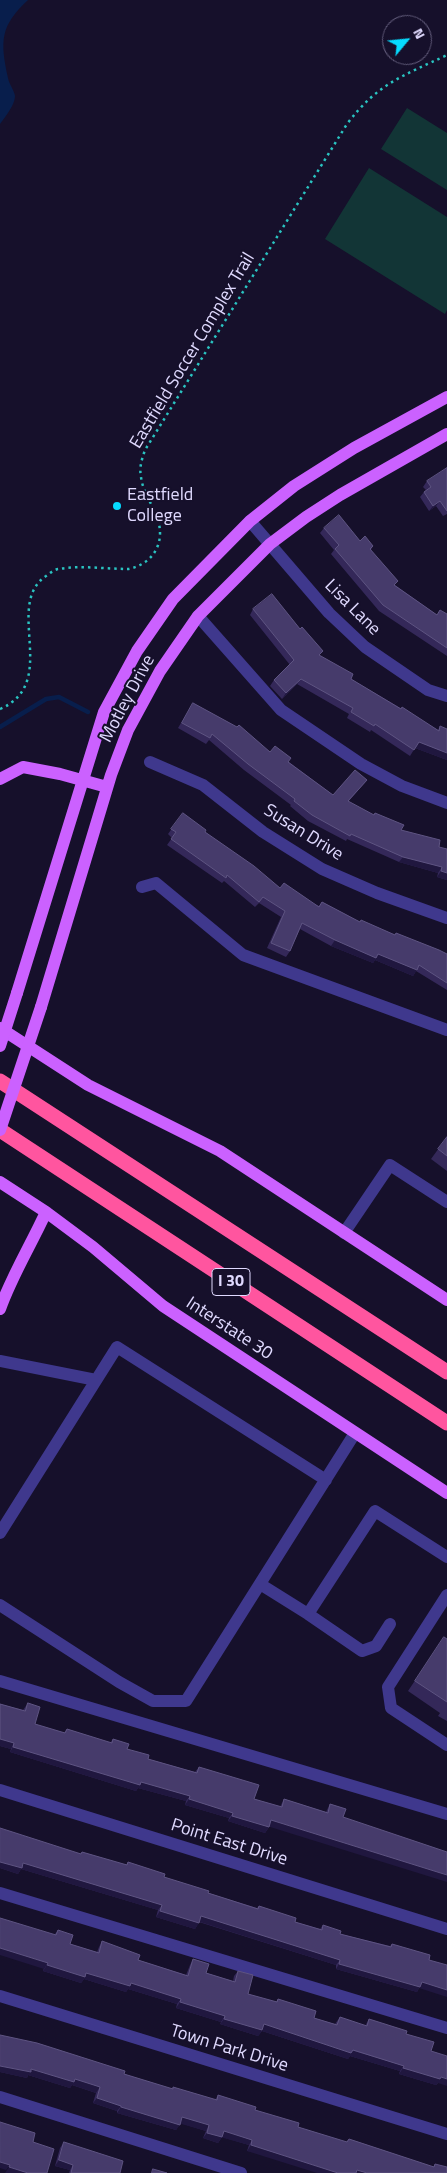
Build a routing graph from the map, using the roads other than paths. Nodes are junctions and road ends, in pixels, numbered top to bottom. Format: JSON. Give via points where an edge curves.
{"nodes":[{"id":1,"x":446,"y":399,"type":"edge"},
{"id":2,"x":447,"y":434,"type":"edge"},
{"id":3,"x":250,"y":520,"type":"junction"},
{"id":4,"x":270,"y":544,"type":"junction"},
{"id":5,"x":198,"y":616,"type":"junction"},
{"id":6,"x":447,"y":696,"type":"edge"},
{"id":7,"x":150,"y":762,"type":"dead end"},
{"id":8,"x":0,"y":779,"type":"edge"},
{"id":9,"x":82,"y":780,"type":"junction"},
{"id":10,"x":107,"y":787,"type":"junction"},
{"id":11,"x":447,"y":803,"type":"edge"},
{"id":12,"x":142,"y":887,"type":"dead end"},
{"id":13,"x":447,"y":918,"type":"edge"},
{"id":14,"x":0,"y":1028,"type":"edge"},
{"id":15,"x":447,"y":1030,"type":"edge"},
{"id":16,"x":0,"y":1046,"type":"edge"},
{"id":17,"x":0,"y":1081,"type":"edge"},
{"id":18,"x":0,"y":1130,"type":"edge"},
{"id":19,"x":0,"y":1182,"type":"edge"},
{"id":20,"x":447,"y":1202,"type":"edge"},
{"id":21,"x":46,"y":1212,"type":"junction"},
{"id":22,"x":344,"y":1232,"type":"junction"},
{"id":23,"x":447,"y":1300,"type":"edge"},
{"id":24,"x":0,"y":1309,"type":"edge"},
{"id":25,"x":0,"y":1361,"type":"edge"},
{"id":26,"x":447,"y":1372,"type":"edge"},
{"id":27,"x":96,"y":1380,"type":"junction"},
{"id":28,"x":447,"y":1423,"type":"edge"},
{"id":29,"x":356,"y":1433,"type":"junction"},
{"id":30,"x":326,"y":1480,"type":"junction"},
{"id":31,"x":447,"y":1493,"type":"edge"},
{"id":32,"x":0,"y":1533,"type":"edge"},
{"id":33,"x":447,"y":1557,"type":"edge"},
{"id":34,"x":260,"y":1584,"type":"junction"},
{"id":35,"x":447,"y":1595,"type":"edge"},
{"id":36,"x":0,"y":1605,"type":"edge"},
{"id":37,"x":308,"y":1614,"type":"junction"},
{"id":38,"x":390,"y":1624,"type":"dead end"},
{"id":39,"x":0,"y":1681,"type":"edge"},
{"id":40,"x":447,"y":1745,"type":"edge"},
{"id":41,"x":0,"y":1790,"type":"edge"},
{"id":42,"x":447,"y":1814,"type":"edge"},
{"id":43,"x":0,"y":1892,"type":"edge"},
{"id":44,"x":447,"y":1929,"type":"edge"},
{"id":45,"x":0,"y":1996,"type":"edge"},
{"id":46,"x":447,"y":2028,"type":"edge"},
{"id":47,"x":0,"y":2097,"type":"edge"},
{"id":48,"x":447,"y":2134,"type":"edge"},
{"id":49,"x":241,"y":2173,"type":"edge"}],
"edges":[{"from":1,"to":3,"type":"main road","name":"Motley Drive","via":[[354,448],[294,486]]},
{"from":2,"to":4,"type":"main road","name":"Motley Drive","via":[[340,495]]},
{"from":3,"to":4,"type":"street","name":"Lisa Lane"},
{"from":3,"to":9,"type":"main road","name":"Motley Drive","via":[[173,600],[136,651],[104,712]]},
{"from":4,"to":5,"type":"main road","name":"Motley Drive"},
{"from":4,"to":6,"type":"street","name":"Lisa Lane","via":[[329,614],[365,648],[428,690]]},
{"from":5,"to":10,"type":"main road","name":"Motley Drive","via":[[160,671],[128,730]]},
{"from":5,"to":11,"type":"street","via":[[281,710],[361,764],[402,786]]},
{"from":7,"to":13,"type":"street","name":"Susan Drive","via":[[203,785],[263,832],[322,869],[376,893]]},
{"from":8,"to":9,"type":"main road","via":[[23,767]]},
{"from":9,"to":10,"type":"main road"},
{"from":9,"to":16,"type":"main road","name":"Motley Drive","bridge":true},
{"from":10,"to":18,"type":"main road","name":"Motley Drive","bridge":true},
{"from":12,"to":15,"type":"street","via":[[156,883],[243,955]]},
{"from":14,"to":22,"type":"main road","via":[[88,1085],[220,1151]]},
{"from":17,"to":26,"type":"highway","number":"I 30"},
{"from":18,"to":28,"type":"highway","number":"I 30"},
{"from":19,"to":21,"type":"main road","name":"Interstate 30"},
{"from":20,"to":22,"type":"street","via":[[390,1165]]},
{"from":21,"to":24,"type":"main road"},
{"from":21,"to":29,"type":"main road","name":"Interstate 30","via":[[163,1306]]},
{"from":22,"to":23,"type":"main road"},
{"from":25,"to":27,"type":"street"},
{"from":27,"to":30,"type":"street","via":[[118,1347]]},
{"from":27,"to":32,"type":"street"},
{"from":29,"to":30,"type":"street"},
{"from":29,"to":31,"type":"main road","name":"Interstate 30"},
{"from":30,"to":34,"type":"street"},
{"from":33,"to":37,"type":"street","via":[[375,1510]]},
{"from":34,"to":36,"type":"street","via":[[186,1701],[153,1701]]},
{"from":34,"to":37,"type":"street"},
{"from":35,"to":40,"type":"street","via":[[388,1687],[391,1708]]},
{"from":37,"to":38,"type":"street","via":[[362,1652],[376,1646]]},
{"from":39,"to":42,"type":"street"},
{"from":41,"to":44,"type":"street","name":"Point East Drive"},
{"from":43,"to":46,"type":"street"},
{"from":45,"to":48,"type":"street","name":"Town Park Drive"},
{"from":47,"to":49,"type":"street"}]}
